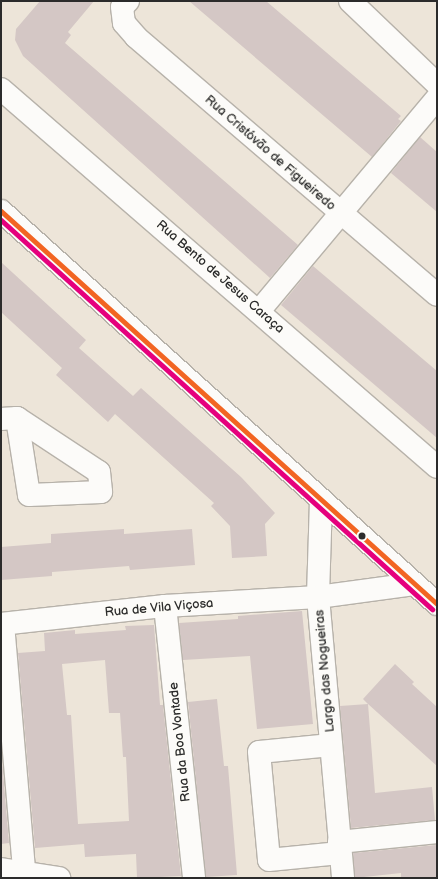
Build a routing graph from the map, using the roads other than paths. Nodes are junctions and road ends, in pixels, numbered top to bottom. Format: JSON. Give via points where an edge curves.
{"nodes":[{"id":1,"x":128,"y":1,"type":"edge"},
{"id":2,"x":350,"y":1,"type":"edge"},
{"id":3,"x":437,"y":84,"type":"edge"},
{"id":4,"x":1,"y":89,"type":"edge"},
{"id":5,"x":437,"y":98,"type":"edge"},
{"id":6,"x":1,"y":211,"type":"edge"},
{"id":7,"x":341,"y":214,"type":"junction"},
{"id":8,"x":437,"y":295,"type":"edge"},
{"id":9,"x":259,"y":311,"type":"junction"},
{"id":10,"x":437,"y":467,"type":"edge"},
{"id":11,"x":321,"y":500,"type":"junction"},
{"id":12,"x":414,"y":584,"type":"junction"},
{"id":13,"x":318,"y":597,"type":"junction"},
{"id":14,"x":437,"y":604,"type":"edge"},
{"id":15,"x":165,"y":606,"type":"junction"},
{"id":16,"x":2,"y":624,"type":"edge"},
{"id":17,"x":331,"y":745,"type":"junction"},
{"id":18,"x":437,"y":832,"type":"edge"},
{"id":19,"x":340,"y":847,"type":"junction"},
{"id":20,"x":1,"y":869,"type":"edge"},
{"id":21,"x":24,"y":871,"type":"junction"},
{"id":22,"x":59,"y":878,"type":"edge"},
{"id":23,"x":194,"y":878,"type":"edge"},
{"id":24,"x":343,"y":878,"type":"edge"}],
"edges":[{"from":1,"to":7,"type":"street","name":"Rua Cristóvão de Figueiredo","via":[[122,7],[124,23],[136,37]]},
{"from":2,"to":3,"type":"street"},
{"from":4,"to":9,"type":"street","name":"Rua Bento de Jesus Caraça"},
{"from":5,"to":7,"type":"street"},
{"from":6,"to":11,"type":"street"},
{"from":7,"to":8,"type":"street","name":"Rua Cristóvão de Figueiredo"},
{"from":7,"to":9,"type":"street"},
{"from":9,"to":10,"type":"street","name":"Rua Bento de Jesus Caraça"},
{"from":11,"to":12,"type":"street"},
{"from":11,"to":13,"type":"street","name":"Largo das Nogueiras"},
{"from":12,"to":13,"type":"street","name":"Rua de Vila Viçosa"},
{"from":12,"to":14,"type":"street"},
{"from":13,"to":15,"type":"street","name":"Rua de Vila Viçosa"},
{"from":13,"to":17,"type":"street","name":"Largo das Nogueiras"},
{"from":15,"to":16,"type":"street","name":"Rua de Vila Viçosa"},
{"from":15,"to":23,"type":"street","name":"Rua da Boa Vontade"},
{"from":16,"to":21,"type":"street"},
{"from":17,"to":19,"type":"street","name":"Largo das Nogueiras"},
{"from":17,"to":19,"type":"street","name":"Largo das Nogueiras","via":[[259,752],[269,860]]},
{"from":18,"to":19,"type":"street"},
{"from":19,"to":24,"type":"street","name":"Largo das Nogueiras"},
{"from":20,"to":21,"type":"street"},
{"from":21,"to":22,"type":"street"}]}
